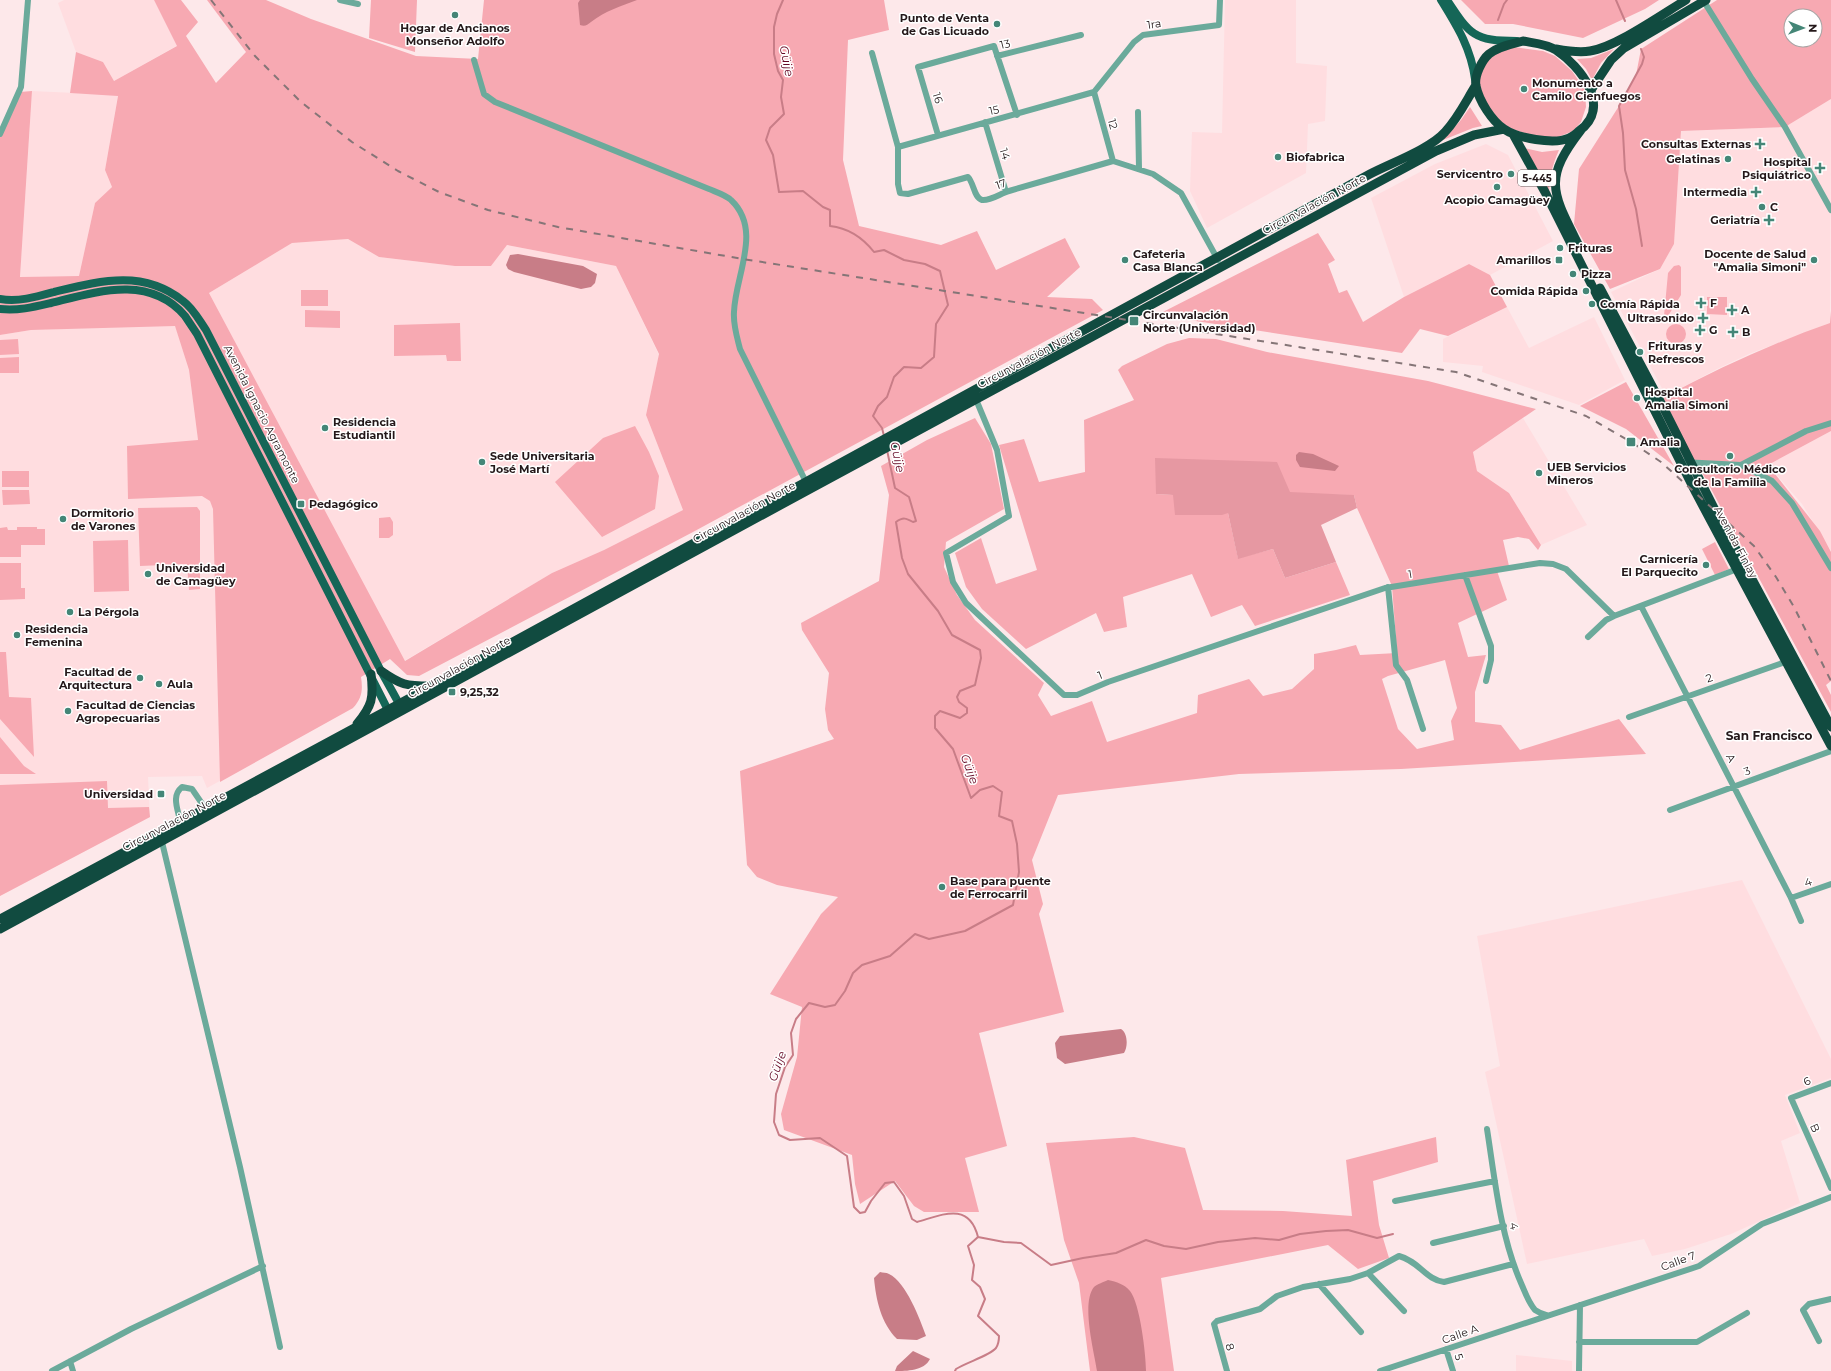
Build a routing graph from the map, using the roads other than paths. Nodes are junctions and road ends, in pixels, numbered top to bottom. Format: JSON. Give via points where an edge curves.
{"nodes":[{"id":1,"x":28,"y":0,"type":"edge"},
{"id":2,"x":340,"y":0,"type":"edge"},
{"id":3,"x":1220,"y":0,"type":"edge"},
{"id":4,"x":1441,"y":0,"type":"edge"},
{"id":5,"x":1447,"y":0,"type":"edge"},
{"id":6,"x":1686,"y":0,"type":"edge"},
{"id":7,"x":1704,"y":0,"type":"edge"},
{"id":8,"x":358,"y":4,"type":"dead end"},
{"id":9,"x":1081,"y":35,"type":"dead end"},
{"id":10,"x":1523,"y":41,"type":"junction"},
{"id":11,"x":1554,"y":49,"type":"junction"},
{"id":12,"x":872,"y":53,"type":"dead end"},
{"id":13,"x":997,"y":56,"type":"junction"},
{"id":14,"x":474,"y":60,"type":"dead end"},
{"id":15,"x":918,"y":67,"type":"joint"},
{"id":16,"x":1476,"y":85,"type":"junction"},
{"id":17,"x":1591,"y":90,"type":"junction"},
{"id":18,"x":1094,"y":92,"type":"junction"},
{"id":19,"x":1138,"y":112,"type":"dead end"},
{"id":20,"x":1016,"y":115,"type":"junction"},
{"id":21,"x":985,"y":122,"type":"junction"},
{"id":22,"x":1504,"y":129,"type":"junction"},
{"id":23,"x":1581,"y":130,"type":"junction"},
{"id":24,"x":0,"y":134,"type":"edge"},
{"id":25,"x":1513,"y":134,"type":"junction"},
{"id":26,"x":938,"y":135,"type":"junction"},
{"id":27,"x":898,"y":147,"type":"junction"},
{"id":28,"x":1113,"y":161,"type":"junction"},
{"id":29,"x":1139,"y":169,"type":"junction"},
{"id":30,"x":1006,"y":192,"type":"junction"},
{"id":31,"x":1831,"y":210,"type":"edge"},
{"id":32,"x":1216,"y":258,"type":"junction"},
{"id":33,"x":1222,"y":267,"type":"junction"},
{"id":34,"x":0,"y":299,"type":"edge"},
{"id":35,"x":0,"y":310,"type":"edge"},
{"id":36,"x":972,"y":391,"type":"junction"},
{"id":37,"x":976,"y":399,"type":"junction"},
{"id":38,"x":1831,"y":423,"type":"edge"},
{"id":39,"x":1682,"y":462,"type":"junction"},
{"id":40,"x":1691,"y":462,"type":"junction"},
{"id":41,"x":1741,"y":465,"type":"junction"},
{"id":42,"x":808,"y":485,"type":"junction"},
{"id":43,"x":1741,"y":567,"type":"junction"},
{"id":44,"x":1831,"y":568,"type":"edge"},
{"id":45,"x":1465,"y":575,"type":"junction"},
{"id":46,"x":1388,"y":587,"type":"junction"},
{"id":47,"x":1641,"y":606,"type":"junction"},
{"id":48,"x":1614,"y":616,"type":"junction"},
{"id":49,"x":1588,"y":637,"type":"dead end"},
{"id":50,"x":1791,"y":660,"type":"junction"},
{"id":51,"x":381,"y":672,"type":"junction"},
{"id":52,"x":371,"y":674,"type":"junction"},
{"id":53,"x":1486,"y":681,"type":"dead end"},
{"id":54,"x":432,"y":686,"type":"junction"},
{"id":55,"x":1688,"y":696,"type":"junction"},
{"id":56,"x":401,"y":707,"type":"junction"},
{"id":57,"x":390,"y":713,"type":"junction"},
{"id":58,"x":1629,"y":717,"type":"dead end"},
{"id":59,"x":1831,"y":727,"type":"edge"},
{"id":60,"x":354,"y":728,"type":"junction"},
{"id":61,"x":1423,"y":728,"type":"dead end"},
{"id":62,"x":1831,"y":746,"type":"edge"},
{"id":63,"x":1831,"y":751,"type":"edge"},
{"id":64,"x":1734,"y":786,"type":"junction"},
{"id":65,"x":1670,"y":810,"type":"dead end"},
{"id":66,"x":208,"y":811,"type":"junction"},
{"id":67,"x":183,"y":825,"type":"junction"},
{"id":68,"x":161,"y":837,"type":"junction"},
{"id":69,"x":1831,"y":884,"type":"edge"},
{"id":70,"x":1791,"y":898,"type":"junction"},
{"id":71,"x":0,"y":918,"type":"edge"},
{"id":72,"x":1801,"y":920,"type":"dead end"},
{"id":73,"x":0,"y":929,"type":"edge"},
{"id":74,"x":1831,"y":1083,"type":"edge"},
{"id":75,"x":1791,"y":1098,"type":"joint"},
{"id":76,"x":1487,"y":1129,"type":"dead end"},
{"id":77,"x":1495,"y":1181,"type":"junction"},
{"id":78,"x":1831,"y":1188,"type":"edge"},
{"id":79,"x":1831,"y":1197,"type":"edge"},
{"id":80,"x":1396,"y":1201,"type":"dead end"},
{"id":81,"x":1504,"y":1226,"type":"junction"},
{"id":82,"x":1433,"y":1243,"type":"dead end"},
{"id":83,"x":1513,"y":1264,"type":"junction"},
{"id":84,"x":262,"y":1266,"type":"junction"},
{"id":85,"x":1368,"y":1273,"type":"junction"},
{"id":86,"x":1319,"y":1284,"type":"junction"},
{"id":87,"x":1831,"y":1299,"type":"edge"},
{"id":88,"x":1580,"y":1305,"type":"junction"},
{"id":89,"x":1404,"y":1311,"type":"dead end"},
{"id":90,"x":1747,"y":1313,"type":"dead end"},
{"id":91,"x":1546,"y":1315,"type":"junction"},
{"id":92,"x":1361,"y":1332,"type":"dead end"},
{"id":93,"x":1819,"y":1341,"type":"dead end"},
{"id":94,"x":1579,"y":1342,"type":"junction"},
{"id":95,"x":280,"y":1347,"type":"dead end"},
{"id":96,"x":1446,"y":1349,"type":"junction"},
{"id":97,"x":70,"y":1361,"type":"junction"},
{"id":98,"x":52,"y":1371,"type":"edge"},
{"id":99,"x":73,"y":1371,"type":"edge"},
{"id":100,"x":1227,"y":1371,"type":"edge"},
{"id":101,"x":1380,"y":1371,"type":"edge"},
{"id":102,"x":1453,"y":1371,"type":"edge"},
{"id":103,"x":1578,"y":1371,"type":"edge"}],
"edges":[{"from":1,"to":24,"type":"street","via":[[21,87]]},
{"from":2,"to":8,"type":"street"},
{"from":3,"to":18,"type":"street","name":"1ra","via":[[1219,25],[1143,35],[1134,42]]},
{"from":4,"to":16,"type":"main road","via":[[1467,46]]},
{"from":5,"to":10,"type":"main road","via":[[1464,25],[1473,33],[1486,40]]},
{"from":6,"to":11,"type":"highway","via":[[1604,47],[1573,52]]},
{"from":7,"to":17,"type":"highway","via":[[1624,48],[1611,60]]},
{"from":7,"to":31,"type":"street","via":[[1752,79],[1785,127]]},
{"from":9,"to":13,"type":"street","name":"13"},
{"from":10,"to":11,"type":"highway"},
{"from":10,"to":16,"type":"highway","via":[[1496,49],[1489,54],[1478,70]]},
{"from":11,"to":17,"type":"highway","via":[[1572,63]]},
{"from":12,"to":27,"type":"street"},
{"from":13,"to":15,"type":"street","name":"13","via":[[994,46]]},
{"from":13,"to":20,"type":"street"},
{"from":14,"to":42,"type":"street","via":[[484,94],[494,102],[730,199],[747,231],[734,312],[735,332],[740,349]]},
{"from":15,"to":26,"type":"street","name":"16"},
{"from":16,"to":22,"type":"highway","via":[[1488,112]]},
{"from":16,"to":32,"type":"highway","name":"Circunvalación Norte","via":[[1456,118],[1433,142]]},
{"from":17,"to":23,"type":"highway","number":"5-445","via":[[1591,114]]},
{"from":18,"to":20,"type":"street","name":"15"},
{"from":18,"to":28,"type":"street","name":"12"},
{"from":19,"to":29,"type":"street"},
{"from":20,"to":21,"type":"street","name":"15"},
{"from":21,"to":26,"type":"street","name":"15"},
{"from":21,"to":30,"type":"street","name":"14"},
{"from":22,"to":25,"type":"highway"},
{"from":22,"to":33,"type":"highway","name":"Circunvalación Norte","via":[[1474,135],[1436,151]]},
{"from":23,"to":25,"type":"highway","via":[[1568,139],[1557,140]]},
{"from":23,"to":40,"type":"highway","name":"Avenida Finlay","number":"5-445","via":[[1560,160],[1555,184],[1556,200]]},
{"from":25,"to":39,"type":"highway","name":"Avenida Finlay","number":"5-445"},
{"from":26,"to":27,"type":"street","name":"15"},
{"from":27,"to":30,"type":"street","name":"17","via":[[900,193],[908,194],[968,177],[981,200]]},
{"from":28,"to":29,"type":"street"},
{"from":28,"to":30,"type":"street","name":"17"},
{"from":29,"to":32,"type":"street","via":[[1153,174],[1181,193]]},
{"from":32,"to":33,"type":"street"},
{"from":32,"to":36,"type":"highway","name":"Circunvalación Norte"},
{"from":33,"to":37,"type":"highway","name":"Circunvalación Norte"},
{"from":34,"to":51,"type":"main road","name":"Avenida Ignacio Agramonte","via":[[25,300],[113,280],[126,280],[157,285],[184,301],[206,330]]},
{"from":35,"to":52,"type":"main road","name":"Avenida Ignacio Agramonte","via":[[23,310],[102,291],[124,289],[139,290],[156,296],[185,316],[197,334]]},
{"from":36,"to":37,"type":"street"},
{"from":36,"to":42,"type":"highway","name":"Circunvalación Norte","via":[[876,443]]},
{"from":37,"to":42,"type":"highway","name":"Circunvalación Norte","via":[[880,452]]},
{"from":37,"to":46,"type":"street","name":"1","via":[[997,450],[1009,516],[946,553],[953,582],[966,603],[1064,695],[1077,695],[1108,682]]},
{"from":38,"to":41,"type":"street","via":[[1806,431]]},
{"from":39,"to":40,"type":"street"},
{"from":39,"to":43,"type":"highway","name":"Avenida Finlay","number":"5-445"},
{"from":40,"to":41,"type":"street"},
{"from":40,"to":43,"type":"highway","name":"Avenida Finlay","number":"5-445"},
{"from":41,"to":44,"type":"street","via":[[1772,481],[1792,503]]},
{"from":42,"to":54,"type":"highway","name":"Circunvalación Norte"},
{"from":42,"to":56,"type":"highway","name":"Circunvalación Norte"},
{"from":43,"to":47,"type":"street"},
{"from":43,"to":50,"type":"highway","name":"Avenida Finlay","number":"5-445"},
{"from":45,"to":46,"type":"street","name":"1"},
{"from":45,"to":48,"type":"street","name":"1","via":[[1540,563],[1553,564],[1566,568]]},
{"from":45,"to":53,"type":"street","via":[[1491,646]]},
{"from":46,"to":61,"type":"street","via":[[1396,665],[1407,680]]},
{"from":47,"to":48,"type":"street"},
{"from":47,"to":55,"type":"street","name":"A"},
{"from":48,"to":49,"type":"street"},
{"from":50,"to":55,"type":"street","name":"2"},
{"from":50,"to":59,"type":"highway","name":"Avenida Finlay","number":"5-445"},
{"from":50,"to":62,"type":"highway","name":"Avenida Finlay","number":"5-445"},
{"from":51,"to":54,"type":"highway","via":[[397,683]]},
{"from":51,"to":56,"type":"main road","name":"Avenida Ignacio Agramonte"},
{"from":52,"to":57,"type":"main road","name":"Avenida Ignacio Agramonte"},
{"from":52,"to":60,"type":"highway","via":[[373,690],[370,706]]},
{"from":54,"to":56,"type":"highway","name":"Circunvalación Norte"},
{"from":55,"to":58,"type":"street","name":"2"},
{"from":55,"to":64,"type":"street","name":"A"},
{"from":56,"to":57,"type":"highway","name":"Circunvalación Norte"},
{"from":57,"to":60,"type":"highway","name":"Circunvalación Norte"},
{"from":57,"to":66,"type":"highway","name":"Circunvalación Norte"},
{"from":60,"to":66,"type":"highway","name":"Circunvalación Norte"},
{"from":63,"to":64,"type":"street","name":"3"},
{"from":64,"to":65,"type":"street","name":"3"},
{"from":64,"to":70,"type":"street","name":"A"},
{"from":66,"to":67,"type":"highway","name":"Circunvalación Norte"},
{"from":66,"to":67,"type":"street","via":[[192,789],[182,787],[175,798]]},
{"from":67,"to":68,"type":"highway","name":"Circunvalación Norte"},
{"from":68,"to":71,"type":"highway","name":"Circunvalación Norte"},
{"from":68,"to":73,"type":"highway","name":"Circunvalación Norte"},
{"from":68,"to":84,"type":"street"},
{"from":69,"to":70,"type":"street","name":"4"},
{"from":70,"to":72,"type":"street","name":"A"},
{"from":74,"to":75,"type":"street","name":"6"},
{"from":75,"to":78,"type":"street","name":"B"},
{"from":76,"to":77,"type":"street","name":"4"},
{"from":77,"to":80,"type":"street"},
{"from":77,"to":81,"type":"street","name":"4"},
{"from":79,"to":88,"type":"street","name":"Calle 7","via":[[1762,1224],[1698,1266]]},
{"from":81,"to":82,"type":"street"},
{"from":81,"to":83,"type":"street","name":"4"},
{"from":83,"to":85,"type":"street","via":[[1444,1282],[1436,1281],[1410,1259],[1399,1256]]},
{"from":83,"to":91,"type":"street","name":"4","via":[[1529,1303],[1536,1311]]},
{"from":84,"to":95,"type":"street"},
{"from":84,"to":97,"type":"street","via":[[130,1329]]},
{"from":85,"to":86,"type":"street"},
{"from":85,"to":89,"type":"street"},
{"from":86,"to":92,"type":"street"},
{"from":86,"to":100,"type":"street","name":"8","via":[[1277,1296],[1260,1308],[1217,1321],[1214,1328]]},
{"from":87,"to":93,"type":"street","via":[[1809,1304],[1803,1310]]},
{"from":88,"to":91,"type":"street","name":"Calle 7"},
{"from":88,"to":94,"type":"street"},
{"from":90,"to":94,"type":"street","via":[[1698,1342]]},
{"from":91,"to":96,"type":"street","name":"Calle A"},
{"from":94,"to":103,"type":"street"},
{"from":96,"to":101,"type":"street","name":"Calle A"},
{"from":96,"to":102,"type":"street","name":"5"},
{"from":97,"to":98,"type":"street"},
{"from":97,"to":99,"type":"street"}]}
